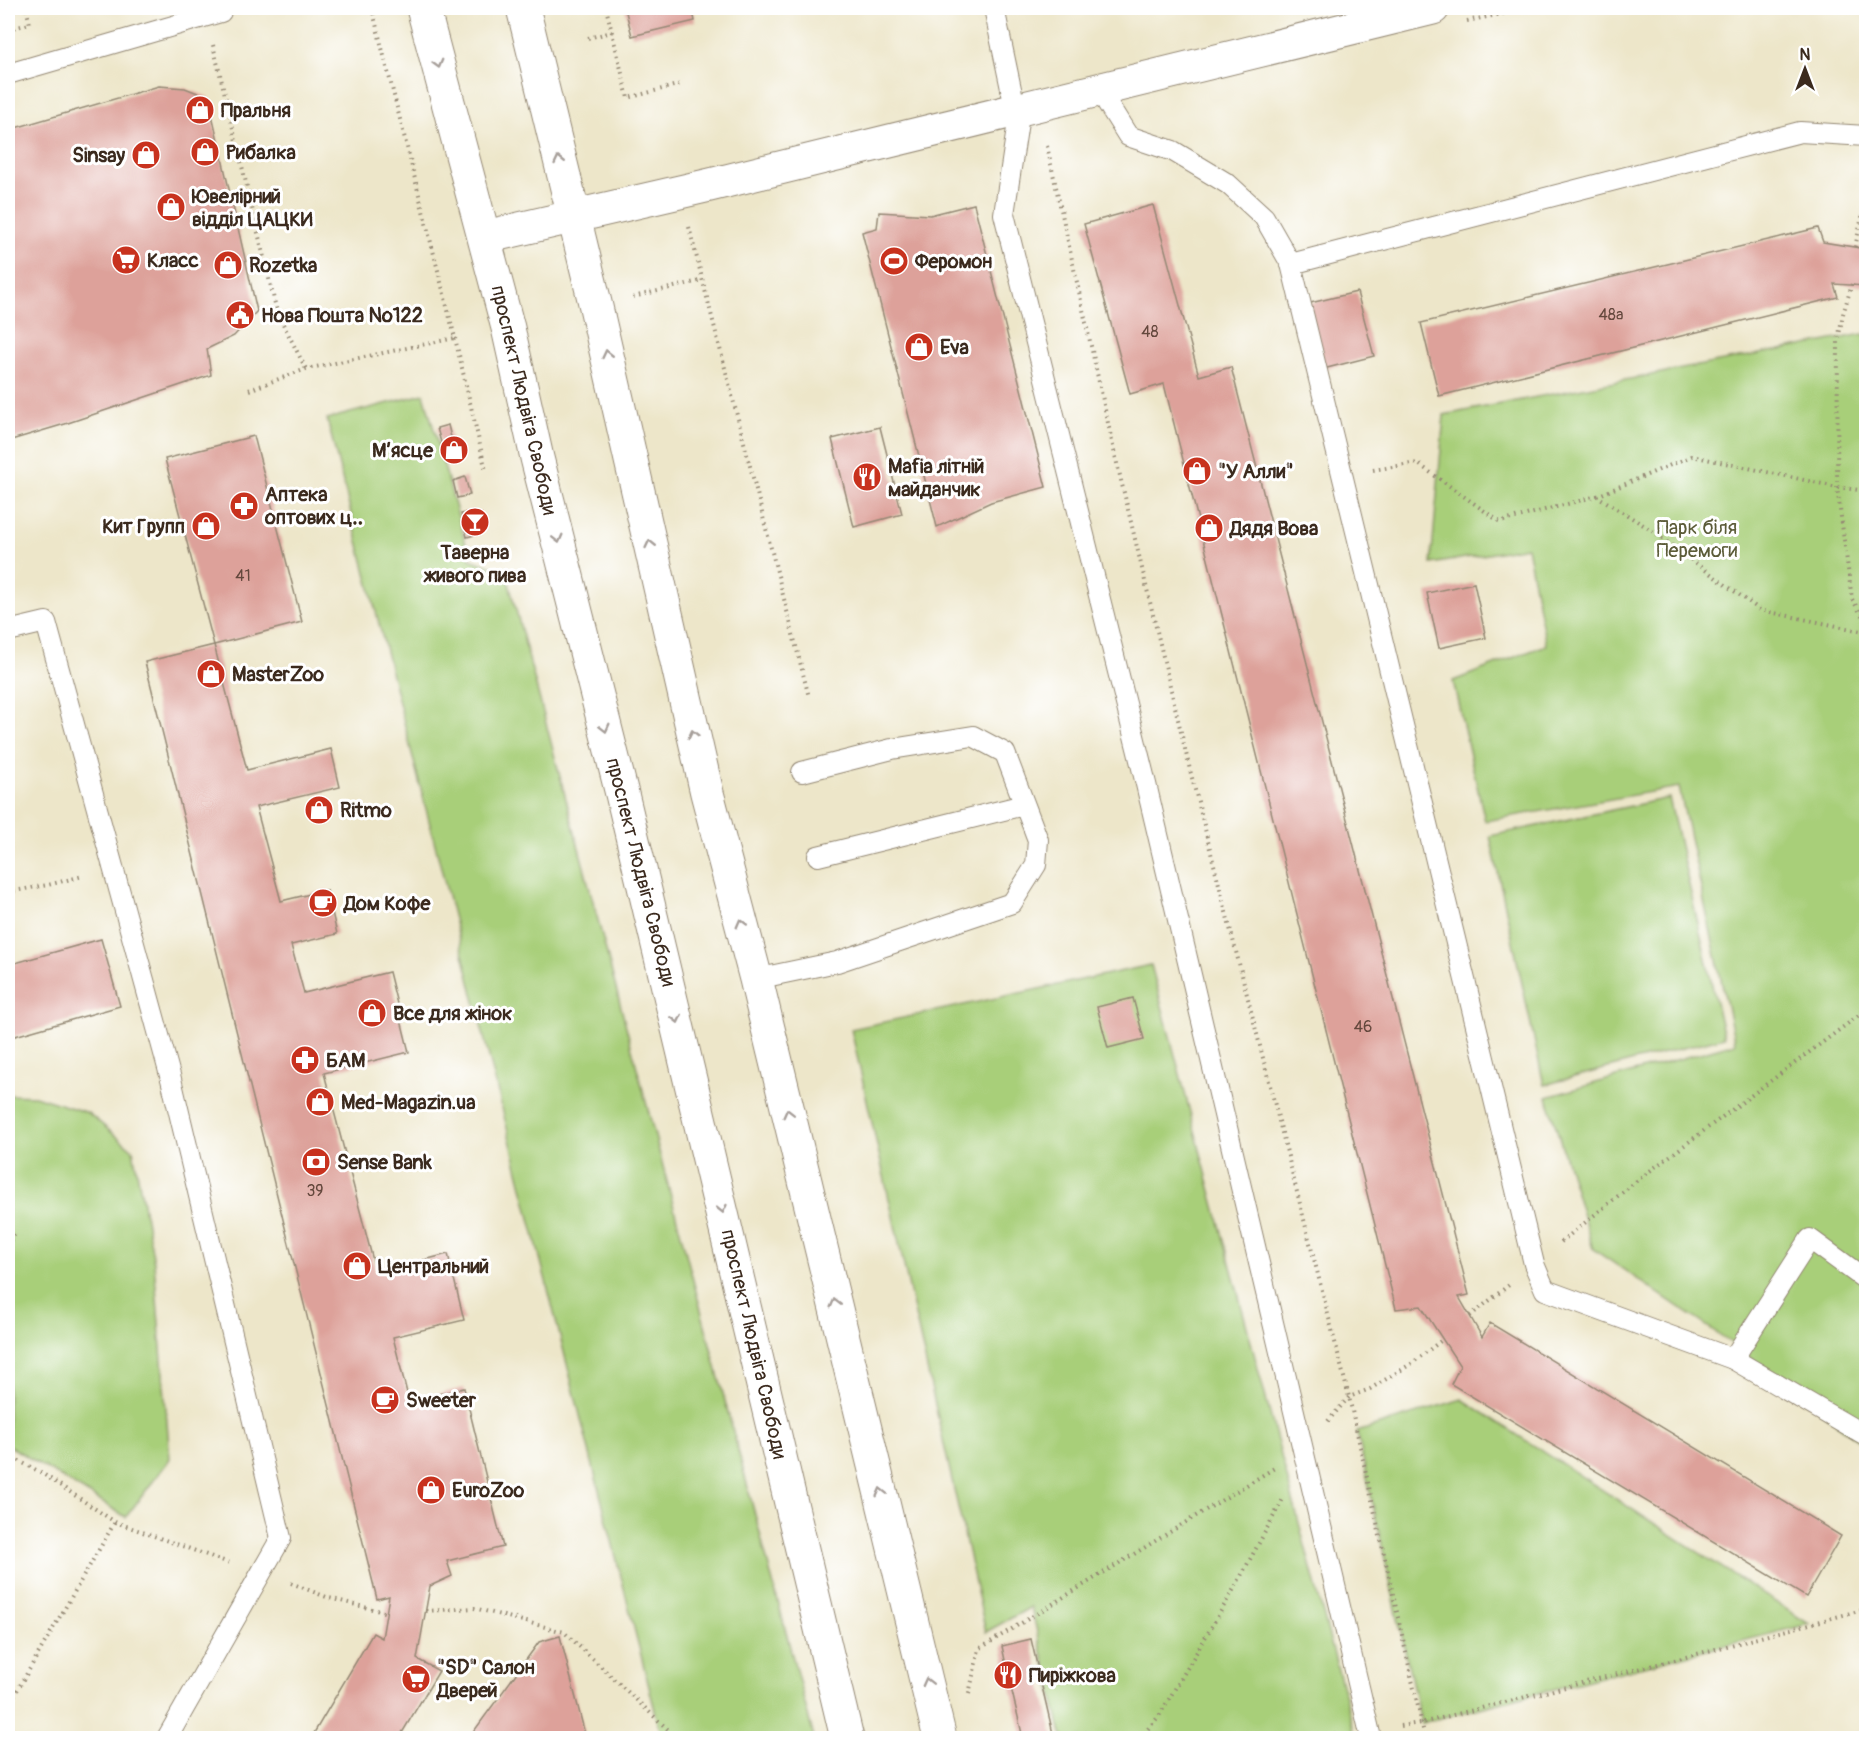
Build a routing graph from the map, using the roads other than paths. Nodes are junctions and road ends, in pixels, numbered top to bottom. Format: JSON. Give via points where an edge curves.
{"nodes":[{"id":1,"x":423,"y":8,"type":"edge"},
{"id":2,"x":523,"y":8,"type":"edge"},
{"id":3,"x":994,"y":8,"type":"edge"},
{"id":4,"x":1415,"y":10,"type":"edge"},
{"id":5,"x":214,"y":14,"type":"road end"},
{"id":6,"x":8,"y":74,"type":"edge"},
{"id":7,"x":1098,"y":88,"type":"junction"},
{"id":8,"x":1015,"y":109,"type":"junction"},
{"id":9,"x":1866,"y":136,"type":"edge"},
{"id":10,"x":573,"y":217,"type":"junction"},
{"id":11,"x":485,"y":237,"type":"junction"},
{"id":12,"x":1291,"y":264,"type":"junction"},
{"id":13,"x":8,"y":631,"type":"edge"},
{"id":14,"x":802,"y":772,"type":"dead end"},
{"id":15,"x":1024,"y":805,"type":"junction"},
{"id":16,"x":818,"y":856,"type":"dead end"},
{"id":17,"x":756,"y":980,"type":"junction"},
{"id":18,"x":1866,"y":1280,"type":"edge"},
{"id":19,"x":1733,"y":1359,"type":"junction"},
{"id":20,"x":1866,"y":1432,"type":"edge"},
{"id":21,"x":1369,"y":1734,"type":"edge"},
{"id":22,"x":168,"y":1738,"type":"edge"},
{"id":23,"x":847,"y":1738,"type":"edge"},
{"id":24,"x":940,"y":1738,"type":"edge"}],
"edges":[{"from":1,"to":11,"type":"main road","name":"проспект Людвіга Свободи","one_way":true},
{"from":10,"to":2,"type":"main road","one_way":true},
{"from":3,"to":8,"type":"lane"},
{"from":4,"to":7,"type":"main road"},
{"from":5,"to":6,"type":"lane"},
{"from":7,"to":8,"type":"main road"},
{"from":7,"to":12,"type":"lane","via":[[1128,136],[1173,151],[1228,184],[1264,217]]},
{"from":8,"to":10,"type":"main road"},
{"from":8,"to":21,"type":"lane","via":[[1018,122],[1004,214],[1146,784]]},
{"from":9,"to":12,"type":"lane","via":[[1800,132]]},
{"from":10,"to":11,"type":"main road"},
{"from":17,"to":10,"type":"main road","one_way":true,"via":[[707,793]]},
{"from":11,"to":23,"type":"main road","name":"проспект Людвіга Свободи","one_way":true,"via":[[644,883]]},
{"from":12,"to":19,"type":"lane","via":[[1534,1264],[1545,1290]]},
{"from":13,"to":22,"type":"lane","via":[[46,622],[171,1079],[281,1538]]},
{"from":14,"to":15,"type":"lane","via":[[892,749],[973,736],[1005,753]]},
{"from":15,"to":16,"type":"lane"},
{"from":15,"to":17,"type":"lane","via":[[1038,840],[1036,865],[1011,903],[837,962]]},
{"from":24,"to":17,"type":"main road","one_way":true},
{"from":18,"to":19,"type":"lane","via":[[1810,1239]]},
{"from":19,"to":20,"type":"lane","via":[[1864,1435]]}]}
